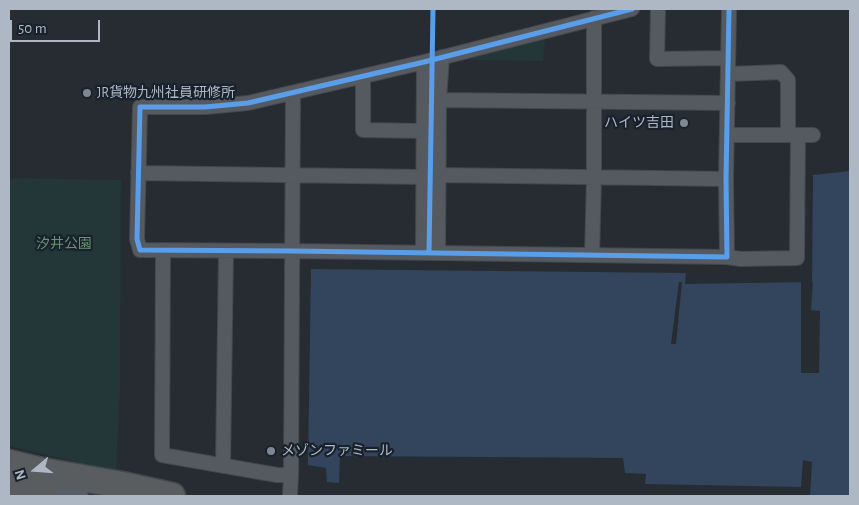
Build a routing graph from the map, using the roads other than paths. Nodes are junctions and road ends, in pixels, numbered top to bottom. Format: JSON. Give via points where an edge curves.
{"nodes":[{"id":1,"x":632,"y":9,"type":"edge"},
{"id":2,"x":658,"y":9,"type":"edge"},
{"id":3,"x":729,"y":9,"type":"edge"},
{"id":4,"x":594,"y":18,"type":"junction"},
{"id":5,"x":442,"y":57,"type":"junction"},
{"id":6,"x":728,"y":58,"type":"junction"},
{"id":7,"x":424,"y":62,"type":"junction"},
{"id":8,"x":729,"y":74,"type":"junction"},
{"id":9,"x":363,"y":77,"type":"junction"},
{"id":10,"x":293,"y":94,"type":"junction"},
{"id":11,"x":440,"y":100,"type":"junction"},
{"id":12,"x":594,"y":101,"type":"junction"},
{"id":13,"x":728,"y":103,"type":"junction"},
{"id":14,"x":423,"y":131,"type":"junction"},
{"id":15,"x":727,"y":135,"type":"junction"},
{"id":16,"x":793,"y":135,"type":"junction"},
{"id":17,"x":814,"y":135,"type":"dead end"},
{"id":18,"x":138,"y":173,"type":"junction"},
{"id":19,"x":292,"y":174,"type":"junction"},
{"id":20,"x":439,"y":175,"type":"junction"},
{"id":21,"x":423,"y":177,"type":"junction"},
{"id":22,"x":594,"y":177,"type":"junction"},
{"id":23,"x":726,"y":179,"type":"junction"},
{"id":24,"x":164,"y":250,"type":"junction"},
{"id":25,"x":226,"y":251,"type":"junction"},
{"id":26,"x":292,"y":251,"type":"junction"},
{"id":27,"x":423,"y":253,"type":"junction"},
{"id":28,"x":438,"y":253,"type":"junction"},
{"id":29,"x":592,"y":255,"type":"junction"},
{"id":30,"x":727,"y":257,"type":"junction"},
{"id":31,"x":9,"y":463,"type":"edge"},
{"id":32,"x":223,"y":466,"type":"junction"},
{"id":33,"x":291,"y":475,"type":"junction"},
{"id":34,"x":9,"y":478,"type":"edge"},
{"id":35,"x":9,"y":488,"type":"edge"},
{"id":36,"x":44,"y":496,"type":"edge"},
{"id":37,"x":78,"y":496,"type":"edge"},
{"id":38,"x":99,"y":496,"type":"edge"},
{"id":39,"x":172,"y":496,"type":"edge"},
{"id":40,"x":290,"y":496,"type":"edge"}],
"edges":[{"from":1,"to":4,"type":"street"},
{"from":2,"to":6,"type":"street","via":[[657,59]]},
{"from":3,"to":6,"type":"street"},
{"from":4,"to":5,"type":"street"},
{"from":4,"to":12,"type":"street"},
{"from":5,"to":7,"type":"street"},
{"from":5,"to":11,"type":"street"},
{"from":6,"to":8,"type":"street"},
{"from":7,"to":9,"type":"street"},
{"from":7,"to":14,"type":"street"},
{"from":8,"to":13,"type":"street"},
{"from":8,"to":16,"type":"street","via":[[781,72],[788,80]]},
{"from":9,"to":10,"type":"street"},
{"from":9,"to":14,"type":"street","via":[[363,130]]},
{"from":10,"to":18,"type":"street","via":[[205,108],[140,107]]},
{"from":10,"to":19,"type":"street"},
{"from":11,"to":12,"type":"street"},
{"from":11,"to":20,"type":"street"},
{"from":12,"to":13,"type":"street"},
{"from":12,"to":22,"type":"street"},
{"from":13,"to":15,"type":"street"},
{"from":14,"to":21,"type":"street"},
{"from":15,"to":16,"type":"street"},
{"from":15,"to":23,"type":"street"},
{"from":16,"to":17,"type":"street"},
{"from":16,"to":30,"type":"street","via":[[797,258]]},
{"from":18,"to":19,"type":"street"},
{"from":18,"to":24,"type":"street","via":[[137,239],[140,250]]},
{"from":19,"to":21,"type":"street"},
{"from":19,"to":26,"type":"street"},
{"from":20,"to":22,"type":"street"},
{"from":20,"to":28,"type":"street"},
{"from":21,"to":27,"type":"street"},
{"from":22,"to":23,"type":"street"},
{"from":22,"to":29,"type":"street"},
{"from":23,"to":30,"type":"street"},
{"from":24,"to":25,"type":"street"},
{"from":24,"to":32,"type":"street","via":[[162,455]]},
{"from":25,"to":26,"type":"street"},
{"from":25,"to":32,"type":"street"},
{"from":26,"to":27,"type":"street"},
{"from":26,"to":33,"type":"street"},
{"from":27,"to":28,"type":"street"},
{"from":28,"to":29,"type":"street"},
{"from":29,"to":30,"type":"street"},
{"from":31,"to":39,"type":"highway"},
{"from":32,"to":33,"type":"street"},
{"from":33,"to":40,"type":"street"},
{"from":34,"to":37,"type":"street"},
{"from":34,"to":38,"type":"highway"},
{"from":35,"to":36,"type":"highway"}]}
